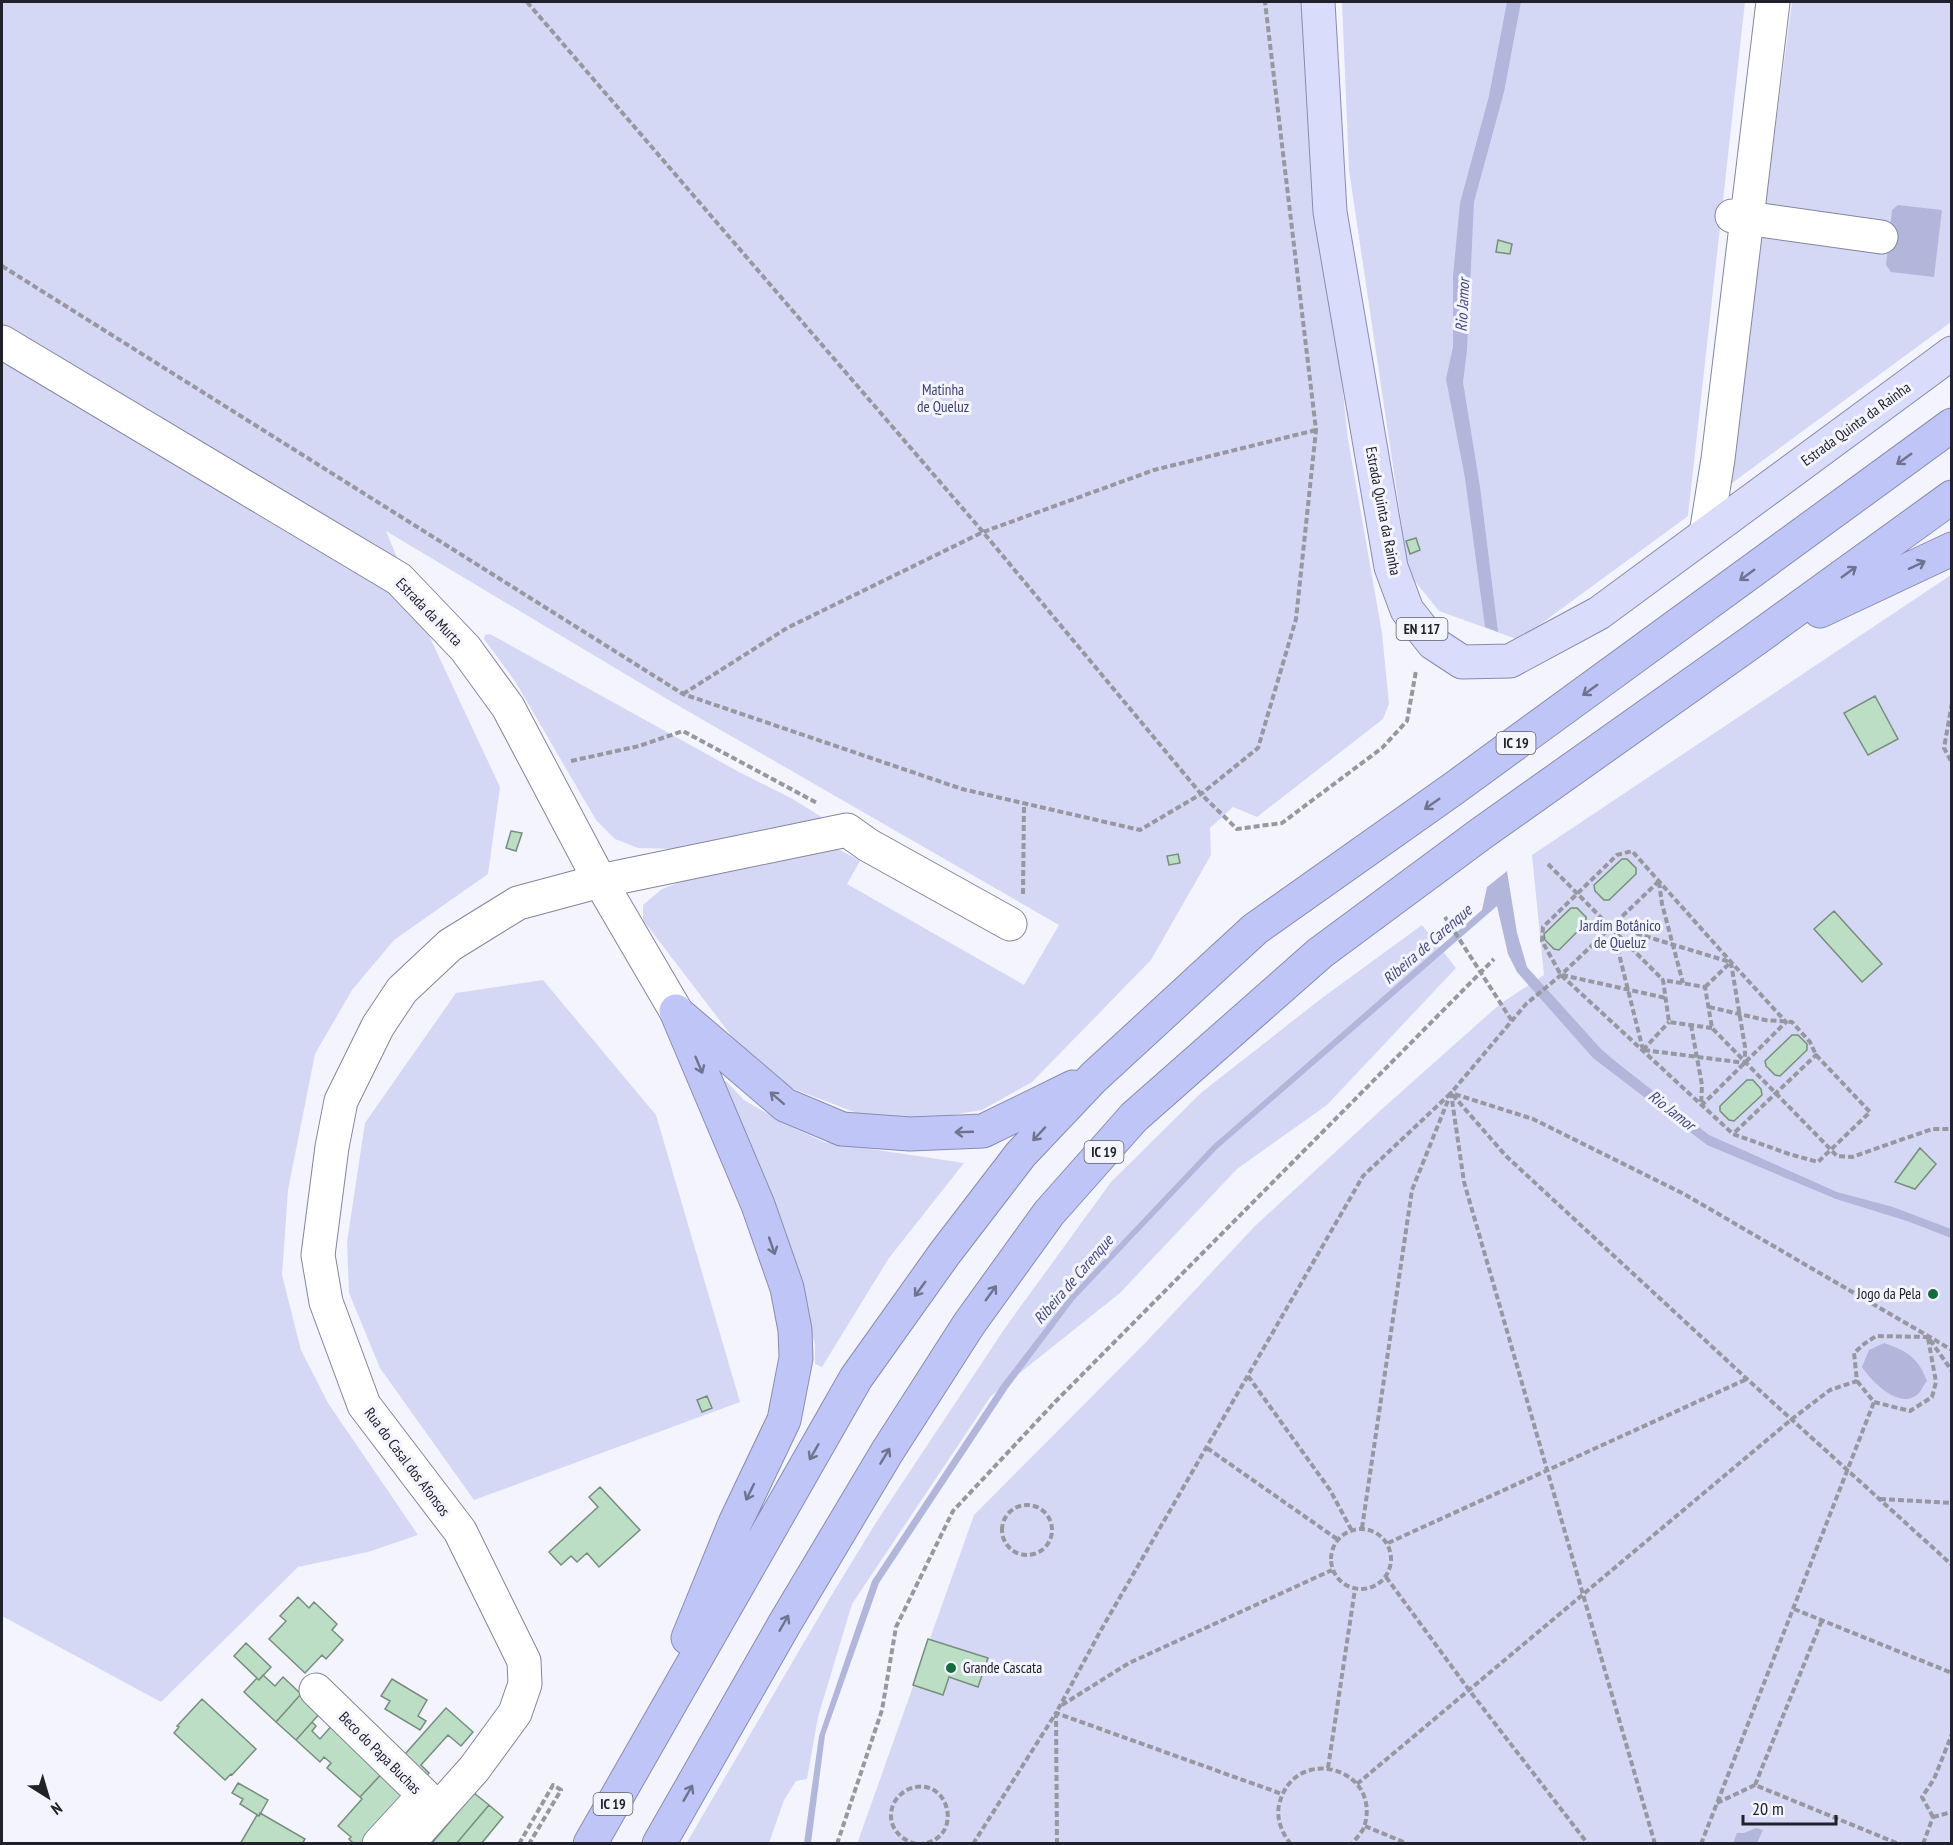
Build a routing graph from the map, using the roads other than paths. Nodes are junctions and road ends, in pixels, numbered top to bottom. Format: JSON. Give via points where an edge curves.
{"nodes":[{"id":1,"x":1318,"y":2,"type":"edge"},
{"id":2,"x":1773,"y":2,"type":"edge"},
{"id":3,"x":1739,"y":217,"type":"junction"},
{"id":4,"x":1881,"y":237,"type":"dead end"},
{"id":5,"x":2,"y":342,"type":"edge"},
{"id":6,"x":1952,"y":353,"type":"edge"},
{"id":7,"x":1952,"y":425,"type":"edge"},
{"id":8,"x":1952,"y":497,"type":"edge"},
{"id":9,"x":1706,"y":534,"type":"junction"},
{"id":10,"x":1952,"y":549,"type":"edge"},
{"id":11,"x":1750,"y":643,"type":"junction"},
{"id":12,"x":600,"y":881,"type":"junction"},
{"id":13,"x":1010,"y":924,"type":"road end"},
{"id":14,"x":676,"y":1011,"type":"junction"},
{"id":15,"x":1094,"y":1077,"type":"junction"},
{"id":16,"x":316,"y":1690,"type":"dead end"},
{"id":17,"x":636,"y":1764,"type":"junction"},
{"id":18,"x":379,"y":1844,"type":"edge"},
{"id":19,"x":407,"y":1844,"type":"edge"},
{"id":20,"x":590,"y":1844,"type":"edge"},
{"id":21,"x":659,"y":1844,"type":"edge"}],
"edges":[{"from":1,"to":9,"type":"main road","name":"Estrada Quinta da Rainha","number":"EN 117","via":[[1330,212],[1391,567],[1407,610],[1433,643],[1462,662],[1510,661],[1599,614]]},
{"from":2,"to":3,"type":"street"},
{"from":3,"to":4,"type":"street"},
{"from":3,"to":9,"type":"street","via":[[1718,459]]},
{"from":5,"to":12,"type":"street","name":"Estrada da Murta","via":[[399,579],[465,648],[508,706]]},
{"from":6,"to":9,"type":"main road","name":"Estrada Quinta da Rainha","number":"EN 117"},
{"from":7,"to":15,"type":"highway","number":"IC 19","one_way":true,"via":[[1255,930]]},
{"from":11,"to":8,"type":"highway","number":"IC 19","one_way":true},
{"from":11,"to":10,"type":"highway","one_way":true},
{"from":21,"to":11,"type":"highway","number":"IC 19","one_way":true,"via":[[785,1623],[969,1324],[1049,1213],[1134,1118],[1320,953]]},
{"from":12,"to":13,"type":"street","name":"Rua do Casal dos Afonsos","via":[[847,830]]},
{"from":12,"to":14,"type":"street","name":"Estrada da Murta"},
{"from":12,"to":19,"type":"street","name":"Rua do Casal dos Afonsos","via":[[518,903],[450,945],[402,990],[378,1026],[341,1101],[318,1255],[326,1302],[364,1405],[460,1531],[524,1661],[525,1684],[514,1713],[474,1769]]},
{"from":15,"to":14,"type":"highway","one_way":true,"via":[[983,1131],[910,1134],[842,1129],[785,1105]]},
{"from":14,"to":17,"type":"highway","one_way":true,"via":[[758,1205],[787,1288],[796,1358],[784,1420],[735,1523]]},
{"from":15,"to":17,"type":"highway","number":"IC 19","one_way":true,"via":[[1021,1154],[856,1378]]},
{"from":16,"to":18,"type":"street","name":"Beco do Papa Buchas","via":[[424,1795]]},
{"from":17,"to":20,"type":"highway","number":"IC 19"}]}
